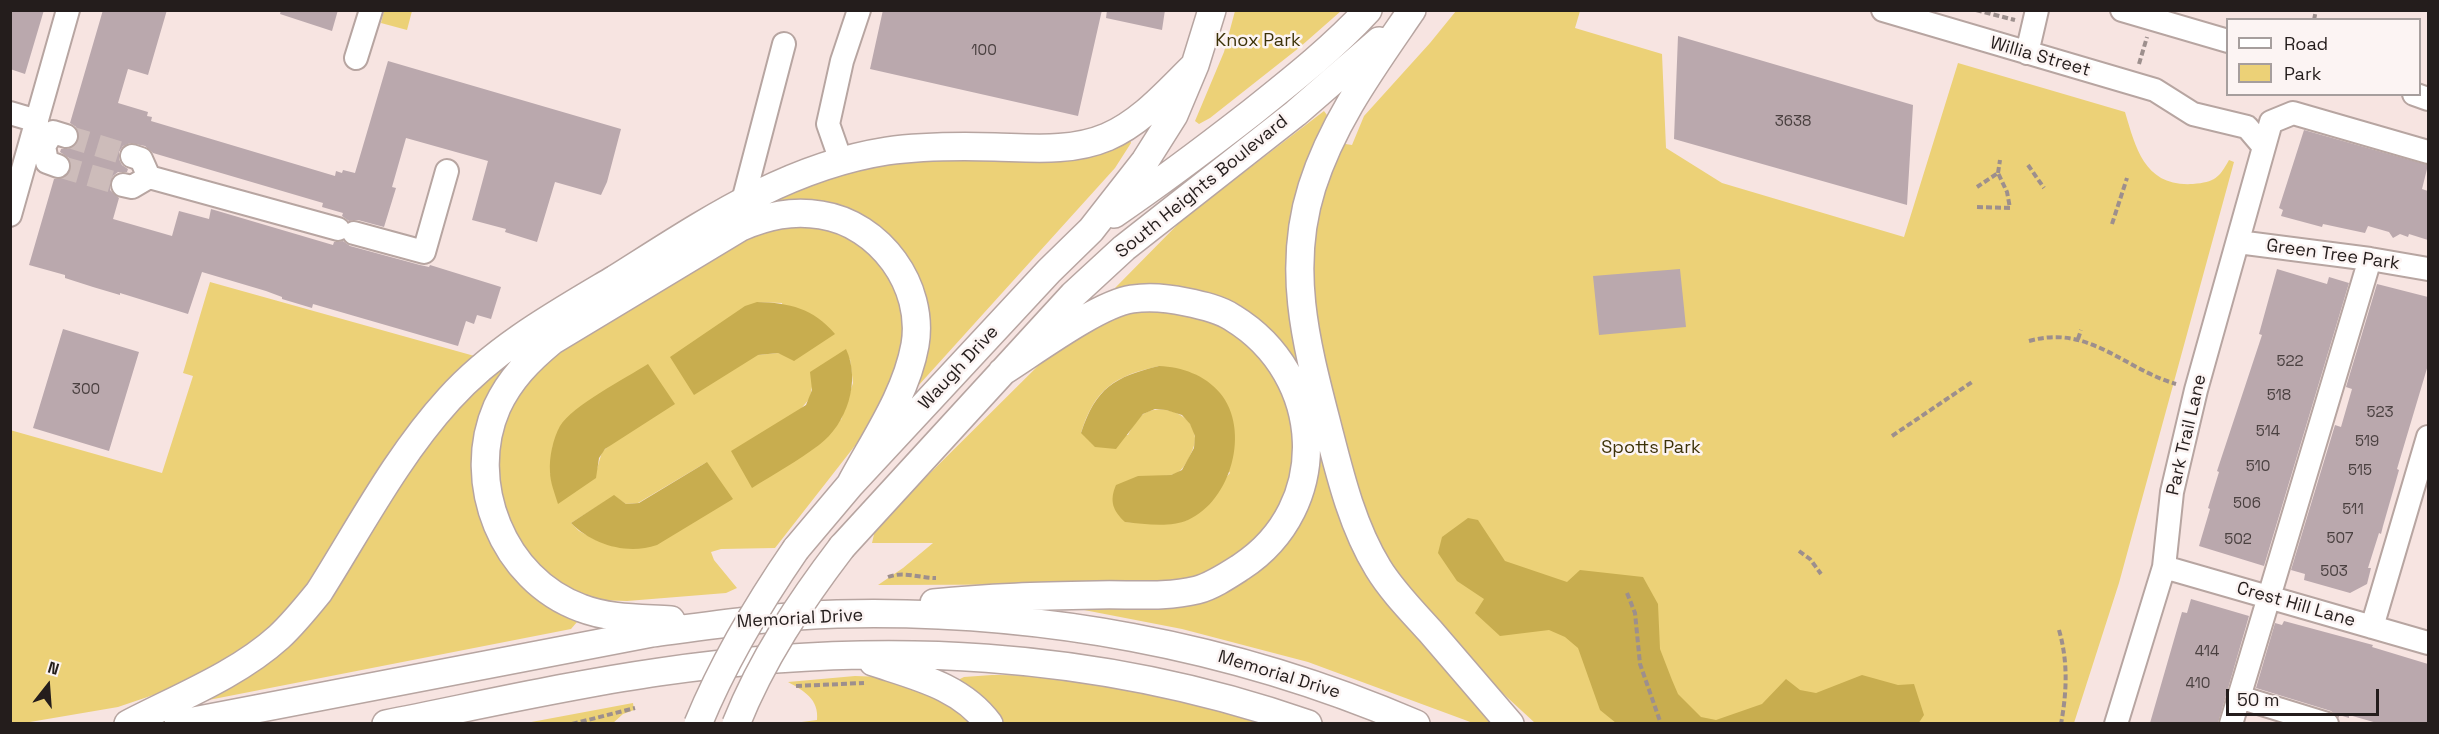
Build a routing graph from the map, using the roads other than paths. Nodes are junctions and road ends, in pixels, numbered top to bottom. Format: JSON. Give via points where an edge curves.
{"nodes":[{"id":1,"x":68,"y":10,"type":"edge"},
{"id":2,"x":371,"y":10,"type":"edge"},
{"id":3,"x":859,"y":10,"type":"edge"},
{"id":4,"x":1212,"y":10,"type":"edge"},
{"id":5,"x":1368,"y":10,"type":"edge"},
{"id":6,"x":1410,"y":10,"type":"edge"},
{"id":7,"x":1882,"y":10,"type":"edge"},
{"id":8,"x":2037,"y":10,"type":"edge"},
{"id":9,"x":2122,"y":10,"type":"edge"},
{"id":10,"x":2226,"y":39,"type":"edge"},
{"id":11,"x":784,"y":44,"type":"dead end"},
{"id":12,"x":2027,"y":53,"type":"junction"},
{"id":13,"x":356,"y":58,"type":"dead end"},
{"id":14,"x":1195,"y":65,"type":"junction"},
{"id":15,"x":10,"y":113,"type":"edge"},
{"id":16,"x":37,"y":121,"type":"junction"},
{"id":17,"x":66,"y":136,"type":"tunnel mouth"},
{"id":18,"x":37,"y":144,"type":"junction"},
{"id":19,"x":2264,"y":147,"type":"junction"},
{"id":20,"x":2428,"y":152,"type":"edge"},
{"id":21,"x":132,"y":156,"type":"tunnel mouth"},
{"id":22,"x":841,"y":161,"type":"junction"},
{"id":23,"x":57,"y":166,"type":"tunnel mouth"},
{"id":24,"x":447,"y":171,"type":"dead end"},
{"id":25,"x":149,"y":177,"type":"junction"},
{"id":26,"x":123,"y":185,"type":"tunnel mouth"},
{"id":27,"x":743,"y":201,"type":"junction"},
{"id":28,"x":10,"y":215,"type":"edge"},
{"id":29,"x":1091,"y":230,"type":"junction"},
{"id":30,"x":2238,"y":242,"type":"junction"},
{"id":31,"x":2370,"y":259,"type":"junction"},
{"id":32,"x":2428,"y":269,"type":"edge"},
{"id":33,"x":1002,"y":372,"type":"junction"},
{"id":34,"x":2428,"y":437,"type":"edge"},
{"id":35,"x":850,"y":485,"type":"junction"},
{"id":36,"x":2421,"y":491,"type":"edge"},
{"id":37,"x":2164,"y":567,"type":"junction"},
{"id":38,"x":2268,"y":597,"type":"junction"},
{"id":39,"x":836,"y":614,"type":"junction"},
{"id":40,"x":723,"y":624,"type":"junction"},
{"id":41,"x":2372,"y":627,"type":"junction"},
{"id":42,"x":2428,"y":643,"type":"edge"},
{"id":43,"x":852,"y":655,"type":"junction"},
{"id":44,"x":528,"y":696,"type":"junction"},
{"id":45,"x":2239,"y":697,"type":"junction"},
{"id":46,"x":128,"y":723,"type":"edge"},
{"id":47,"x":178,"y":723,"type":"edge"},
{"id":48,"x":386,"y":723,"type":"edge"},
{"id":49,"x":468,"y":723,"type":"edge"},
{"id":50,"x":698,"y":723,"type":"edge"},
{"id":51,"x":736,"y":723,"type":"edge"},
{"id":52,"x":989,"y":723,"type":"edge"},
{"id":53,"x":1308,"y":723,"type":"edge"},
{"id":54,"x":1416,"y":723,"type":"edge"},
{"id":55,"x":1510,"y":723,"type":"edge"},
{"id":56,"x":2116,"y":723,"type":"edge"},
{"id":57,"x":2231,"y":723,"type":"edge"},
{"id":58,"x":2327,"y":723,"type":"edge"}],
"edges":[{"from":1,"to":16,"type":"street"},
{"from":2,"to":13,"type":"street"},
{"from":3,"to":22,"type":"street","via":[[842,61],[828,124]]},
{"from":4,"to":14,"type":"main road","name":"Waugh Drive"},
{"from":5,"to":29,"type":"main road","name":"South Heights Boulevard","via":[[1280,90],[1176,171]]},
{"from":6,"to":33,"type":"main road","name":"South Heights Boulevard","via":[[1370,51],[1124,248],[1072,295]]},
{"from":6,"to":55,"type":"main road","via":[[1342,114],[1311,188],[1299,258],[1305,336],[1361,537],[1396,593]]},
{"from":7,"to":12,"type":"street","name":"Willia Street"},
{"from":8,"to":12,"type":"street"},
{"from":9,"to":10,"type":"street"},
{"from":11,"to":27,"type":"street"},
{"from":12,"to":19,"type":"street","name":"Willia Street","via":[[2155,90],[2193,114],[2247,127]]},
{"from":14,"to":22,"type":"main road","via":[[1140,117],[1107,137],[1079,146],[927,147]]},
{"from":14,"to":29,"type":"main road","name":"Waugh Drive","via":[[1174,115],[1145,161]]},
{"from":15,"to":16,"type":"street"},
{"from":16,"to":18,"type":"street"},
{"from":17,"to":18,"type":"street","via":[[53,132]]},
{"from":18,"to":23,"type":"street","via":[[46,162]]},
{"from":18,"to":28,"type":"street"},
{"from":19,"to":20,"type":"street","name":"Park Trail Lane","via":[[2271,122],[2293,113]]},
{"from":19,"to":30,"type":"street","name":"Park Trail Lane"},
{"from":21,"to":25,"type":"street","via":[[141,159]]},
{"from":22,"to":27,"type":"main road"},
{"from":24,"to":25,"type":"street","via":[[424,252]]},
{"from":25,"to":26,"type":"street","via":[[132,187]]},
{"from":27,"to":46,"type":"main road","via":[[534,328],[480,369],[424,428],[299,617],[252,657]]},
{"from":29,"to":35,"type":"main road","name":"Waugh Drive"},
{"from":30,"to":31,"type":"street","name":"Green Tree Park"},
{"from":30,"to":37,"type":"street","name":"Park Trail Lane","via":[[2172,492]]},
{"from":31,"to":32,"type":"street","name":"Green Tree Park"},
{"from":31,"to":38,"type":"street"},
{"from":33,"to":39,"type":"main road","via":[[1100,310],[1130,299],[1164,298],[1232,316],[1258,336],[1280,362],[1301,407],[1307,447],[1296,506],[1278,534],[1255,558],[1197,590],[993,596]]},
{"from":33,"to":51,"type":"main road","name":"Waugh Drive","bridge":true,"via":[[842,547],[783,631]]},
{"from":34,"to":36,"type":"street"},
{"from":35,"to":40,"type":"main road","via":[[907,378],[916,316],[911,289],[894,260],[873,239],[848,224],[822,215],[767,216],[741,227],[552,341],[531,358],[512,380],[496,409],[488,442],[486,484],[496,526],[517,562],[550,592],[581,609]]},
{"from":35,"to":50,"type":"main road","name":"Waugh Drive","bridge":true,"via":[[796,549],[747,623]]},
{"from":36,"to":41,"type":"street"},
{"from":37,"to":38,"type":"street","name":"Crest Hill Lane"},
{"from":37,"to":56,"type":"street","name":"Park Trail Lane"},
{"from":38,"to":41,"type":"street","name":"Crest Hill Lane"},
{"from":38,"to":45,"type":"street"},
{"from":39,"to":40,"type":"main road","name":"Memorial Drive"},
{"from":39,"to":54,"type":"main road","name":"Memorial Drive","via":[[1050,624],[1135,636],[1304,680]]},
{"from":40,"to":47,"type":"main road","name":"Memorial Drive","via":[[652,633]]},
{"from":41,"to":42,"type":"street","name":"Crest Hill Lane"},
{"from":43,"to":44,"type":"main road","name":"Memorial Drive","via":[[658,672]]},
{"from":43,"to":52,"type":"main road","via":[[935,682],[965,699]]},
{"from":43,"to":53,"type":"main road","name":"Memorial Drive","via":[[945,654],[1126,674],[1208,692]]},
{"from":44,"to":48,"type":"main road","name":"Memorial Drive"},
{"from":44,"to":49,"type":"main road"},
{"from":45,"to":57,"type":"street"},
{"from":45,"to":58,"type":"street"}]}
